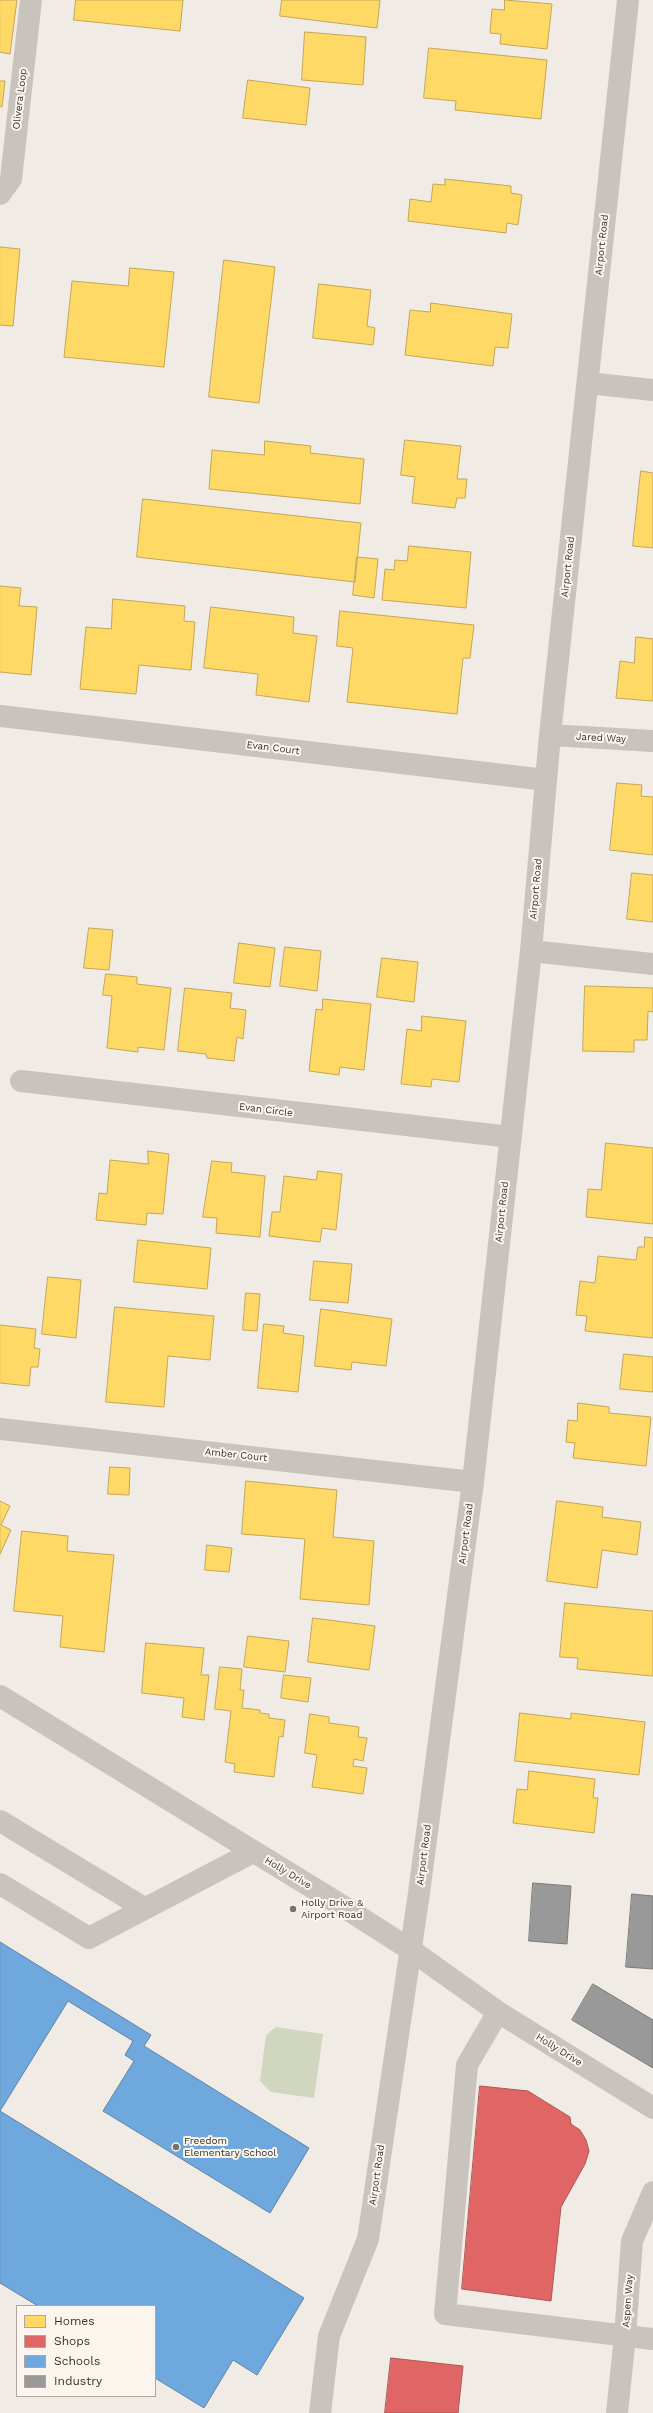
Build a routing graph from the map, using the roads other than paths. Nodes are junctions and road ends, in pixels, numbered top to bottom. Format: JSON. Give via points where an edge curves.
{"nodes":[{"id":1,"x":32,"y":0,"type":"edge"},
{"id":2,"x":628,"y":0,"type":"edge"},
{"id":3,"x":0,"y":194,"type":"edge"},
{"id":4,"x":588,"y":383,"type":"junction"},
{"id":5,"x":653,"y":390,"type":"edge"},
{"id":6,"x":0,"y":716,"type":"edge"},
{"id":7,"x":550,"y":736,"type":"junction"},
{"id":8,"x":653,"y":741,"type":"edge"},
{"id":9,"x":546,"y":780,"type":"junction"},
{"id":10,"x":531,"y":951,"type":"junction"},
{"id":11,"x":653,"y":964,"type":"edge"},
{"id":12,"x":21,"y":1081,"type":"dead end"},
{"id":13,"x":511,"y":1137,"type":"junction"},
{"id":14,"x":0,"y":1429,"type":"edge"},
{"id":15,"x":473,"y":1482,"type":"junction"},
{"id":16,"x":0,"y":1696,"type":"edge"},
{"id":17,"x":0,"y":1821,"type":"edge"},
{"id":18,"x":253,"y":1852,"type":"junction"},
{"id":19,"x":0,"y":1884,"type":"edge"},
{"id":20,"x":144,"y":1908,"type":"junction"},
{"id":21,"x":411,"y":1950,"type":"junction"},
{"id":22,"x":498,"y":2012,"type":"junction"},
{"id":23,"x":653,"y":2108,"type":"edge"},
{"id":24,"x":653,"y":2192,"type":"edge"},
{"id":25,"x":625,"y":2336,"type":"junction"},
{"id":26,"x":653,"y":2339,"type":"edge"},
{"id":27,"x":320,"y":2413,"type":"edge"},
{"id":28,"x":617,"y":2413,"type":"edge"}],
"edges":[{"from":1,"to":3,"type":"street","name":"Olivera Loop","via":[[11,179]]},
{"from":2,"to":4,"type":"street","name":"Airport Road"},
{"from":4,"to":5,"type":"street"},
{"from":4,"to":7,"type":"street","name":"Airport Road"},
{"from":6,"to":9,"type":"street","name":"Evan Court"},
{"from":7,"to":8,"type":"street","name":"Jared Way"},
{"from":7,"to":9,"type":"street","name":"Airport Road"},
{"from":9,"to":10,"type":"street","name":"Airport Road"},
{"from":10,"to":11,"type":"street"},
{"from":10,"to":13,"type":"street","name":"Airport Road"},
{"from":12,"to":13,"type":"street","name":"Evan Circle"},
{"from":13,"to":15,"type":"street","name":"Airport Road"},
{"from":14,"to":15,"type":"street","name":"Amber Court"},
{"from":15,"to":21,"type":"street","name":"Airport Road"},
{"from":16,"to":18,"type":"street","name":"Holly Drive"},
{"from":17,"to":20,"type":"street"},
{"from":18,"to":20,"type":"street"},
{"from":18,"to":21,"type":"street","name":"Holly Drive"},
{"from":19,"to":20,"type":"street","via":[[89,1938]]},
{"from":21,"to":22,"type":"street","name":"Holly Drive"},
{"from":21,"to":27,"type":"street","name":"Airport Road","via":[[368,2239],[329,2336]]},
{"from":22,"to":23,"type":"street","name":"Holly Drive"},
{"from":22,"to":25,"type":"street","via":[[467,2064],[445,2314]]},
{"from":24,"to":25,"type":"street","name":"Aspen Way","via":[[632,2241]]},
{"from":25,"to":26,"type":"street"},
{"from":25,"to":28,"type":"street","name":"Aspen Way"}]}
